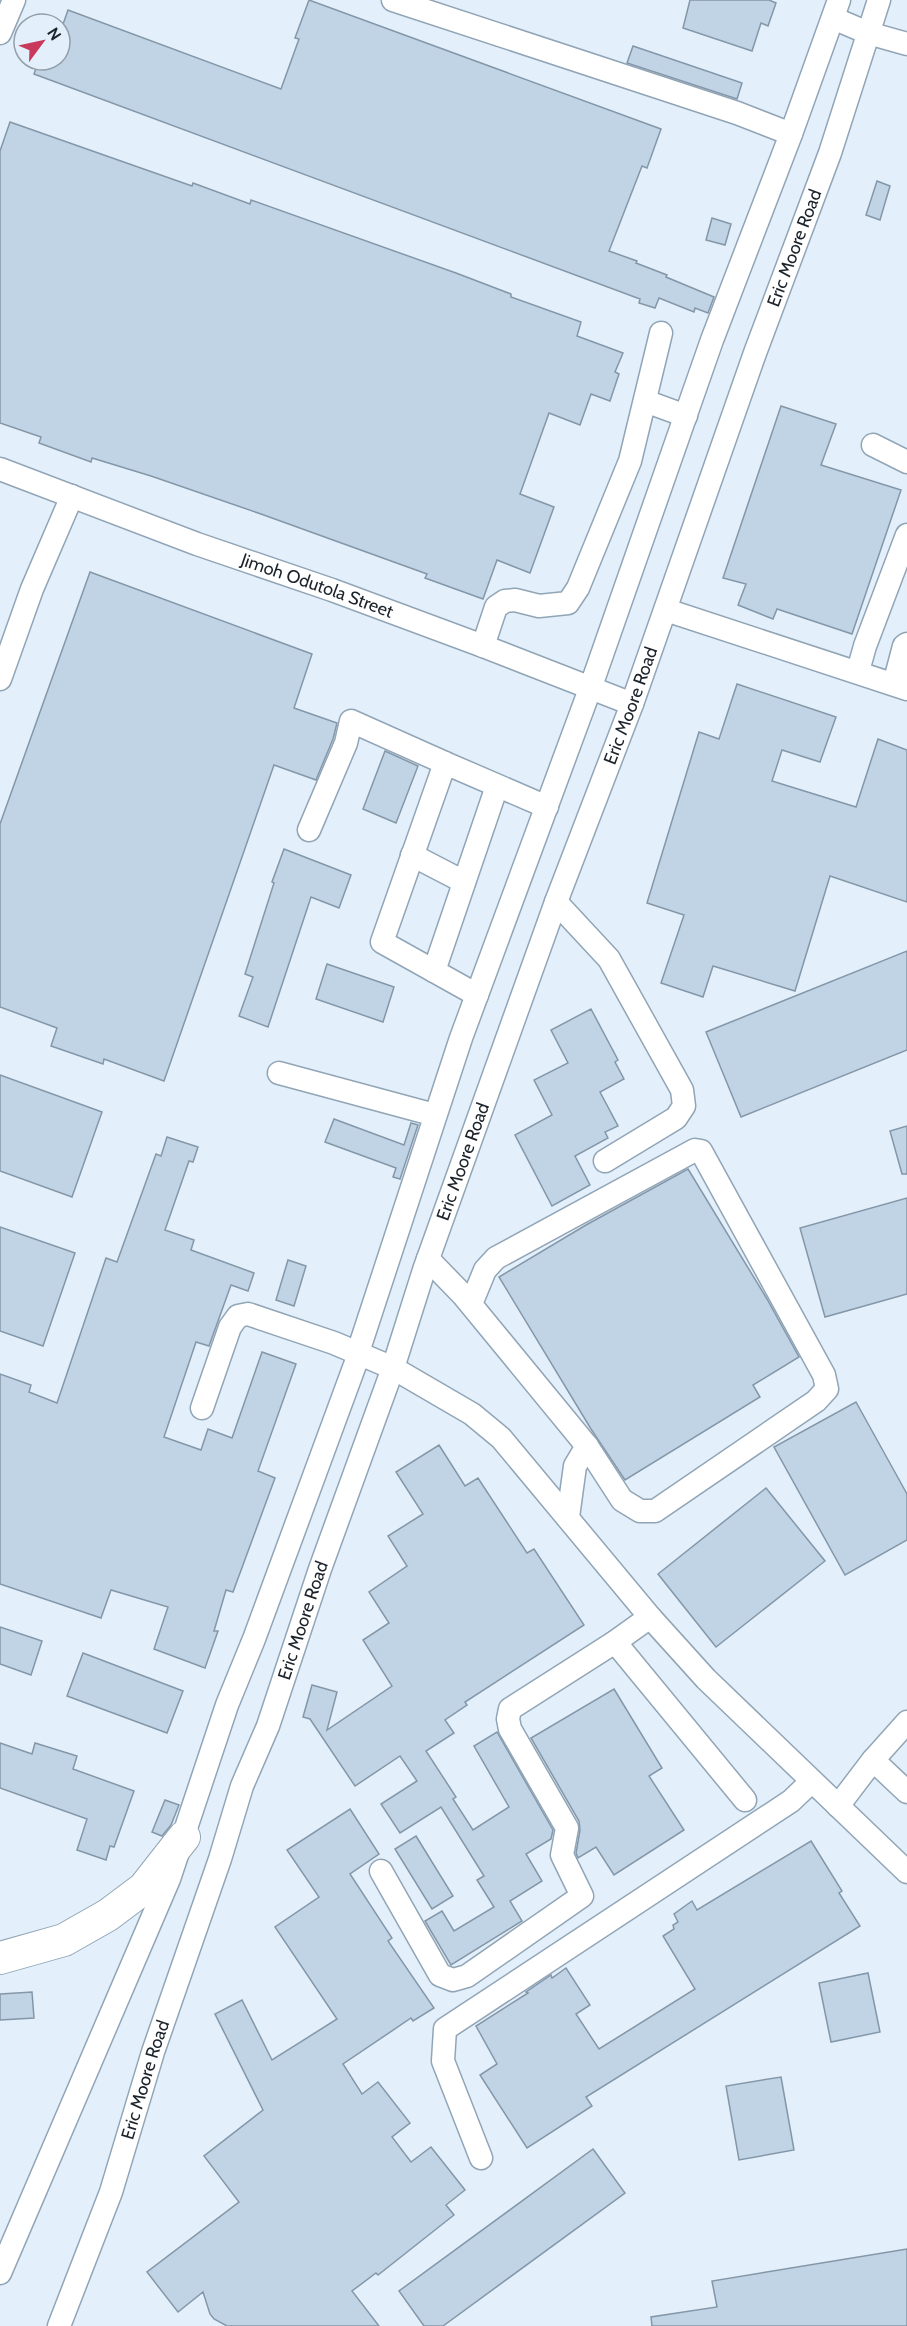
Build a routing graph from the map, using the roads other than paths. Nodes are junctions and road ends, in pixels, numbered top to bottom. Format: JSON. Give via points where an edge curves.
{"nodes":[{"id":1,"x":14,"y":0,"type":"edge"},
{"id":2,"x":393,"y":0,"type":"edge"},
{"id":3,"x":879,"y":0,"type":"edge"},
{"id":4,"x":836,"y":9,"type":"edge"},
{"id":5,"x":0,"y":33,"type":"edge"},
{"id":6,"x":868,"y":33,"type":"junction"},
{"id":7,"x":907,"y":44,"type":"edge"},
{"id":8,"x":791,"y":134,"type":"junction"},
{"id":9,"x":661,"y":333,"type":"dead end"},
{"id":10,"x":645,"y":401,"type":"junction"},
{"id":11,"x":686,"y":416,"type":"junction"},
{"id":12,"x":873,"y":445,"type":"dead end"},
{"id":13,"x":907,"y":462,"type":"edge"},
{"id":14,"x":0,"y":469,"type":"edge"},
{"id":15,"x":72,"y":496,"type":"junction"},
{"id":16,"x":907,"y":535,"type":"edge"},
{"id":17,"x":666,"y":610,"type":"junction"},
{"id":18,"x":907,"y":644,"type":"edge"},
{"id":19,"x":483,"y":646,"type":"junction"},
{"id":20,"x":858,"y":671,"type":"junction"},
{"id":21,"x":0,"y":679,"type":"edge"},
{"id":22,"x":900,"y":686,"type":"edge"},
{"id":23,"x":590,"y":689,"type":"junction"},
{"id":24,"x":632,"y":704,"type":"junction"},
{"id":25,"x":445,"y":763,"type":"junction"},
{"id":26,"x":497,"y":786,"type":"junction"},
{"id":27,"x":547,"y":807,"type":"junction"},
{"id":28,"x":309,"y":830,"type":"dead end"},
{"id":29,"x":412,"y":855,"type":"junction"},
{"id":30,"x":464,"y":882,"type":"junction"},
{"id":31,"x":556,"y":903,"type":"junction"},
{"id":32,"x":434,"y":971,"type":"junction"},
{"id":33,"x":477,"y":995,"type":"junction"},
{"id":34,"x":279,"y":1073,"type":"dead end"},
{"id":35,"x":435,"y":1115,"type":"junction"},
{"id":36,"x":605,"y":1161,"type":"dead end"},
{"id":37,"x":428,"y":1259,"type":"junction"},
{"id":38,"x":471,"y":1304,"type":"junction"},
{"id":39,"x":359,"y":1354,"type":"junction"},
{"id":40,"x":393,"y":1368,"type":"junction"},
{"id":41,"x":202,"y":1408,"type":"dead end"},
{"id":42,"x":587,"y":1446,"type":"junction"},
{"id":43,"x":568,"y":1517,"type":"junction"},
{"id":44,"x":650,"y":1617,"type":"junction"},
{"id":45,"x":615,"y":1642,"type":"junction"},
{"id":46,"x":907,"y":1722,"type":"edge"},
{"id":47,"x":873,"y":1760,"type":"junction"},
{"id":48,"x":812,"y":1781,"type":"junction"},
{"id":49,"x":907,"y":1792,"type":"edge"},
{"id":50,"x":745,"y":1800,"type":"dead end"},
{"id":51,"x":838,"y":1806,"type":"junction"},
{"id":52,"x":184,"y":1837,"type":"junction"},
{"id":53,"x":381,"y":1871,"type":"dead end"},
{"id":54,"x":907,"y":1872,"type":"edge"},
{"id":55,"x":0,"y":1958,"type":"edge"},
{"id":56,"x":481,"y":2158,"type":"dead end"},
{"id":57,"x":0,"y":2273,"type":"edge"},
{"id":58,"x":59,"y":2326,"type":"edge"}],
"edges":[{"from":1,"to":5,"type":"street"},
{"from":2,"to":8,"type":"street"},
{"from":3,"to":6,"type":"street","name":"Eric Moore Road"},
{"from":4,"to":6,"type":"street"},
{"from":4,"to":8,"type":"street"},
{"from":6,"to":7,"type":"street"},
{"from":6,"to":17,"type":"street","name":"Eric Moore Road","via":[[830,153],[755,353]]},
{"from":8,"to":11,"type":"street"},
{"from":9,"to":10,"type":"street"},
{"from":10,"to":11,"type":"street"},
{"from":10,"to":19,"type":"street","via":[[630,461],[578,588],[568,603],[539,606],[505,601],[496,607]]},
{"from":11,"to":23,"type":"street"},
{"from":12,"to":13,"type":"street"},
{"from":14,"to":15,"type":"street","name":"Jimoh Odutola Street"},
{"from":15,"to":19,"type":"street","name":"Jimoh Odutola Street"},
{"from":15,"to":21,"type":"street","via":[[32,589]]},
{"from":16,"to":20,"type":"street"},
{"from":17,"to":20,"type":"street"},
{"from":17,"to":24,"type":"street","name":"Eric Moore Road"},
{"from":18,"to":22,"type":"street"},
{"from":19,"to":23,"type":"street","name":"Jimoh Odutola Street"},
{"from":20,"to":22,"type":"street"},
{"from":23,"to":24,"type":"street","name":"Jimoh Odutola Street"},
{"from":23,"to":27,"type":"street"},
{"from":24,"to":31,"type":"street","name":"Eric Moore Road"},
{"from":25,"to":26,"type":"street"},
{"from":25,"to":28,"type":"street","via":[[351,721],[346,743]]},
{"from":25,"to":29,"type":"street"},
{"from":26,"to":27,"type":"street"},
{"from":26,"to":30,"type":"street"},
{"from":27,"to":33,"type":"street"},
{"from":29,"to":30,"type":"street"},
{"from":29,"to":32,"type":"street","via":[[382,942]]},
{"from":30,"to":32,"type":"street"},
{"from":31,"to":36,"type":"street","via":[[609,959],[682,1090],[684,1106],[676,1118]]},
{"from":31,"to":37,"type":"street","name":"Eric Moore Road"},
{"from":32,"to":33,"type":"street"},
{"from":33,"to":35,"type":"street"},
{"from":34,"to":35,"type":"street"},
{"from":35,"to":39,"type":"street"},
{"from":37,"to":38,"type":"street"},
{"from":37,"to":40,"type":"street","name":"Eric Moore Road"},
{"from":38,"to":42,"type":"street"},
{"from":38,"to":42,"type":"street","via":[[485,1270],[496,1258],[691,1151],[701,1152],[824,1375],[827,1389],[816,1401],[656,1510],[640,1511],[622,1500]]},
{"from":39,"to":40,"type":"street"},
{"from":39,"to":41,"type":"street","via":[[248,1314],[238,1316],[230,1327]]},
{"from":39,"to":52,"type":"street","via":[[227,1704]]},
{"from":40,"to":43,"type":"street","via":[[472,1414],[501,1438]]},
{"from":40,"to":58,"type":"street","name":"Eric Moore Road","via":[[268,1726],[242,1786],[153,2052],[111,2192]]},
{"from":42,"to":43,"type":"street","via":[[575,1466]]},
{"from":43,"to":44,"type":"street"},
{"from":44,"to":45,"type":"street"},
{"from":44,"to":48,"type":"street","via":[[706,1679]]},
{"from":45,"to":50,"type":"street"},
{"from":45,"to":53,"type":"street","via":[[510,1709],[508,1719],[510,1729],[567,1828],[562,1855],[582,1896],[467,1976],[453,1980],[440,1975]]},
{"from":46,"to":47,"type":"street"},
{"from":47,"to":49,"type":"street"},
{"from":47,"to":51,"type":"street"},
{"from":48,"to":51,"type":"street"},
{"from":48,"to":56,"type":"street","via":[[791,1801],[445,2029],[443,2061]]},
{"from":51,"to":54,"type":"street"},
{"from":52,"to":55,"type":"highway","via":[[144,1888],[108,1915],[64,1940]]},
{"from":52,"to":57,"type":"street","via":[[129,1977]]}]}
